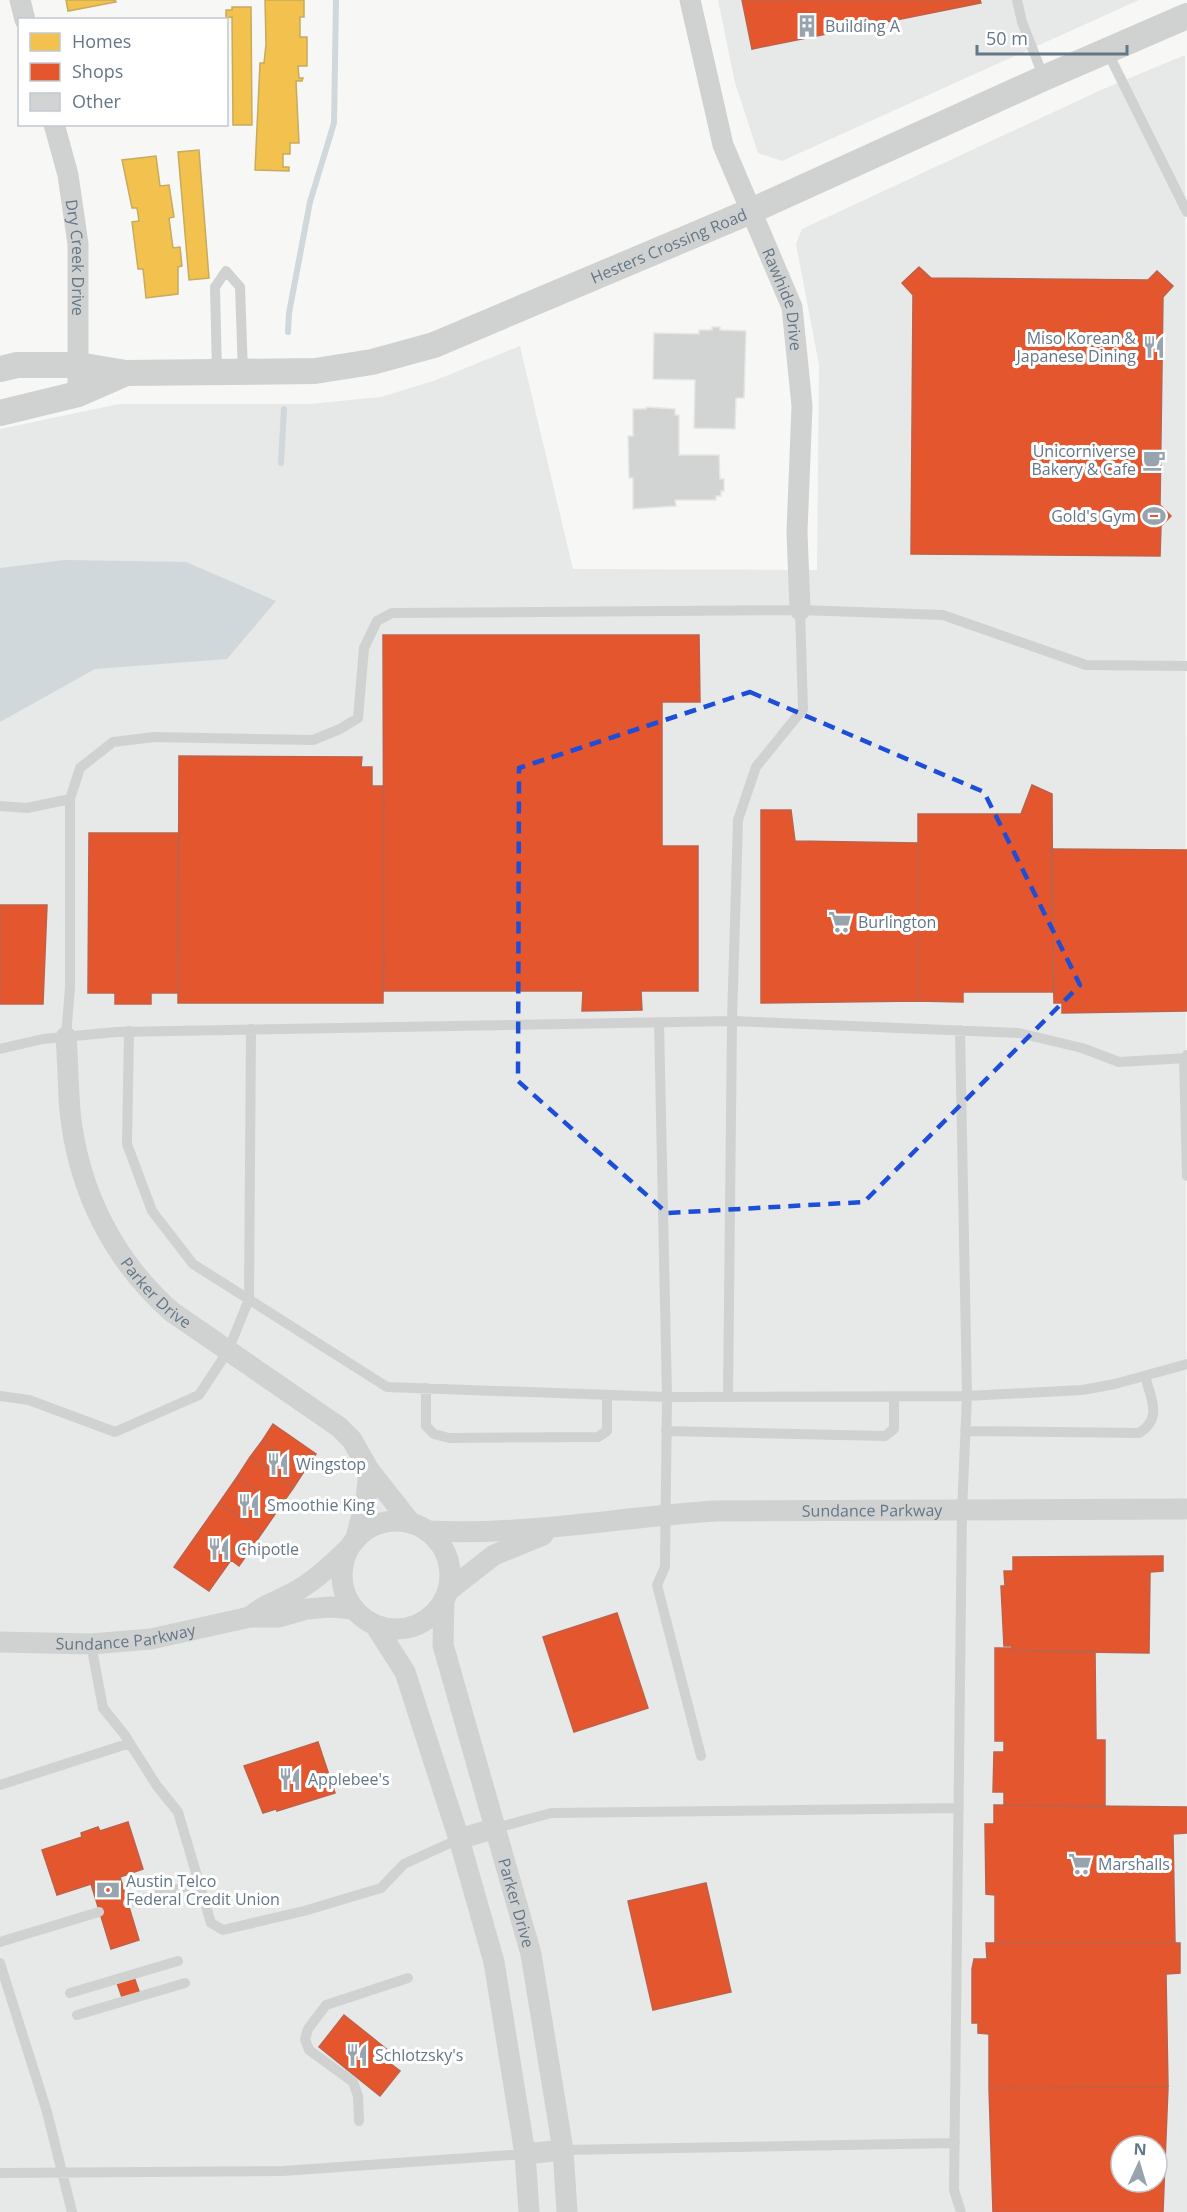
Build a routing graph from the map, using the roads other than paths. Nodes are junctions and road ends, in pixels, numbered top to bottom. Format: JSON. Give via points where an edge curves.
{"nodes":[{"id":1,"x":20,"y":0,"type":"edge"},
{"id":2,"x":690,"y":0,"type":"edge"},
{"id":3,"x":1017,"y":0,"type":"edge"},
{"id":4,"x":1187,"y":16,"type":"edge"},
{"id":5,"x":24,"y":18,"type":"edge"},
{"id":6,"x":1107,"y":51,"type":"junction"},
{"id":7,"x":1044,"y":78,"type":"junction"},
{"id":8,"x":55,"y":126,"type":"edge"},
{"id":9,"x":751,"y":211,"type":"junction"},
{"id":10,"x":1187,"y":212,"type":"edge"},
{"id":11,"x":78,"y":365,"type":"junction"},
{"id":12,"x":0,"y":369,"type":"edge"},
{"id":13,"x":126,"y":373,"type":"junction"},
{"id":14,"x":243,"y":373,"type":"junction"},
{"id":15,"x":217,"y":374,"type":"junction"},
{"id":16,"x":78,"y":394,"type":"junction"},
{"id":17,"x":0,"y":413,"type":"edge"},
{"id":18,"x":800,"y":610,"type":"junction"},
{"id":19,"x":1187,"y":666,"type":"edge"},
{"id":20,"x":70,"y":800,"type":"junction"},
{"id":21,"x":0,"y":806,"type":"edge"},
{"id":22,"x":732,"y":1021,"type":"junction"},
{"id":23,"x":660,"y":1022,"type":"junction"},
{"id":24,"x":250,"y":1029,"type":"junction"},
{"id":25,"x":960,"y":1030,"type":"junction"},
{"id":26,"x":129,"y":1031,"type":"junction"},
{"id":27,"x":66,"y":1037,"type":"junction"},
{"id":28,"x":0,"y":1049,"type":"edge"},
{"id":29,"x":1186,"y":1057,"type":"edge"},
{"id":30,"x":1187,"y":1176,"type":"edge"},
{"id":31,"x":249,"y":1299,"type":"junction"},
{"id":32,"x":228,"y":1351,"type":"junction"},
{"id":33,"x":1187,"y":1364,"type":"edge"},
{"id":34,"x":1145,"y":1376,"type":"junction"},
{"id":35,"x":426,"y":1388,"type":"junction"},
{"id":36,"x":607,"y":1395,"type":"junction"},
{"id":37,"x":0,"y":1396,"type":"edge"},
{"id":38,"x":894,"y":1396,"type":"junction"},
{"id":39,"x":967,"y":1396,"type":"junction"},
{"id":40,"x":666,"y":1397,"type":"junction"},
{"id":41,"x":728,"y":1397,"type":"junction"},
{"id":42,"x":666,"y":1431,"type":"junction"},
{"id":43,"x":965,"y":1431,"type":"junction"},
{"id":44,"x":369,"y":1470,"type":"junction"},
{"id":45,"x":1187,"y":1509,"type":"edge"},
{"id":46,"x":962,"y":1510,"type":"junction"},
{"id":47,"x":665,"y":1514,"type":"junction"},
{"id":48,"x":419,"y":1526,"type":"junction"},
{"id":49,"x":557,"y":1529,"type":"junction"},
{"id":50,"x":351,"y":1544,"type":"junction"},
{"id":51,"x":446,"y":1595,"type":"junction"},
{"id":52,"x":354,"y":1609,"type":"junction"},
{"id":53,"x":250,"y":1617,"type":"junction"},
{"id":54,"x":375,"y":1625,"type":"junction"},
{"id":55,"x":0,"y":1642,"type":"edge"},
{"id":56,"x":91,"y":1644,"type":"junction"},
{"id":57,"x":130,"y":1743,"type":"junction"},
{"id":58,"x":701,"y":1756,"type":"dead end"},
{"id":59,"x":0,"y":1785,"type":"edge"},
{"id":60,"x":959,"y":1808,"type":"junction"},
{"id":61,"x":496,"y":1828,"type":"junction"},
{"id":62,"x":459,"y":1839,"type":"junction"},
{"id":63,"x":199,"y":1883,"type":"junction"},
{"id":64,"x":128,"y":1903,"type":"dead end"},
{"id":65,"x":99,"y":1912,"type":"dead end"},
{"id":66,"x":0,"y":1942,"type":"edge"},
{"id":67,"x":178,"y":1961,"type":"dead end"},
{"id":68,"x":0,"y":1963,"type":"edge"},
{"id":69,"x":408,"y":1978,"type":"dead end"},
{"id":70,"x":185,"y":1983,"type":"dead end"},
{"id":71,"x":70,"y":1993,"type":"dead end"},
{"id":72,"x":77,"y":2014,"type":"dead end"},
{"id":73,"x":359,"y":2121,"type":"dead end"},
{"id":74,"x":956,"y":2143,"type":"junction"},
{"id":75,"x":563,"y":2150,"type":"junction"},
{"id":76,"x":525,"y":2154,"type":"junction"},
{"id":77,"x":63,"y":2171,"type":"junction"},
{"id":78,"x":0,"y":2173,"type":"edge"},
{"id":79,"x":72,"y":2212,"type":"edge"},
{"id":80,"x":529,"y":2212,"type":"edge"},
{"id":81,"x":567,"y":2212,"type":"edge"},
{"id":82,"x":961,"y":2212,"type":"edge"}],
"edges":[{"from":1,"to":5,"type":"street"},
{"from":2,"to":9,"type":"street","name":"Rawhide Drive","via":[[723,145]]},
{"from":3,"to":7,"type":"lane"},
{"from":4,"to":6,"type":"street","name":"Hesters Crossing Road"},
{"from":6,"to":7,"type":"street","name":"Hesters Crossing Road"},
{"from":6,"to":10,"type":"lane"},
{"from":7,"to":9,"type":"street","name":"Hesters Crossing Road"},
{"from":8,"to":11,"type":"street","name":"Dry Creek Drive","via":[[68,175],[78,244]]},
{"from":9,"to":14,"type":"street","name":"Hesters Crossing Road","via":[[434,345],[372,362],[315,371]]},
{"from":9,"to":18,"type":"street","name":"Rawhide Drive","via":[[792,308],[802,406],[797,532]]},
{"from":11,"to":12,"type":"street","name":"Hesters Crossing Road","via":[[17,365]]},
{"from":11,"to":13,"type":"street","name":"Hesters Crossing Road"},
{"from":11,"to":16,"type":"street","name":"Dry Creek Drive"},
{"from":13,"to":15,"type":"street","name":"Hesters Crossing Road"},
{"from":13,"to":16,"type":"street","name":"Hesters Crossing Road"},
{"from":14,"to":15,"type":"street","name":"Hesters Crossing Road"},
{"from":14,"to":15,"type":"lane","via":[[240,287],[226,271],[215,287]]},
{"from":16,"to":17,"type":"street","name":"Hesters Crossing Road"},
{"from":18,"to":19,"type":"lane","via":[[943,615],[1086,665]]},
{"from":18,"to":20,"type":"lane","via":[[392,613],[377,621],[364,648],[358,718],[340,729],[313,740],[154,737],[113,742],[80,768]]},
{"from":18,"to":22,"type":"lane","via":[[803,709],[756,767],[738,820]]},
{"from":20,"to":21,"type":"lane","via":[[27,808]]},
{"from":20,"to":27,"type":"lane","via":[[70,987]]},
{"from":22,"to":23,"type":"lane"},
{"from":22,"to":25,"type":"lane"},
{"from":22,"to":41,"type":"lane"},
{"from":23,"to":24,"type":"lane"},
{"from":23,"to":40,"type":"lane"},
{"from":24,"to":26,"type":"lane"},
{"from":24,"to":31,"type":"lane"},
{"from":25,"to":29,"type":"lane","via":[[1019,1033],[1082,1048],[1119,1062]]},
{"from":25,"to":39,"type":"lane"},
{"from":26,"to":27,"type":"lane"},
{"from":26,"to":31,"type":"lane","via":[[127,1144],[147,1203],[193,1264]]},
{"from":27,"to":28,"type":"lane"},
{"from":27,"to":32,"type":"street","name":"Parker Drive","via":[[70,1114],[82,1174],[111,1240],[153,1295]]},
{"from":29,"to":30,"type":"lane"},
{"from":31,"to":32,"type":"lane"},
{"from":31,"to":35,"type":"lane","via":[[387,1387]]},
{"from":32,"to":37,"type":"lane","via":[[199,1395],[115,1432],[29,1400]]},
{"from":32,"to":44,"type":"street","name":"Parker Drive","via":[[339,1427],[352,1440]]},
{"from":33,"to":34,"type":"lane"},
{"from":34,"to":39,"type":"lane","via":[[1082,1390]]},
{"from":34,"to":43,"type":"lane","via":[[1154,1415],[1150,1425],[1138,1433]]},
{"from":35,"to":36,"type":"lane"},
{"from":35,"to":36,"type":"lane","via":[[426,1426],[434,1434],[449,1438],[598,1437],[607,1431]]},
{"from":36,"to":40,"type":"lane"},
{"from":38,"to":39,"type":"lane"},
{"from":38,"to":41,"type":"lane"},
{"from":38,"to":42,"type":"lane","via":[[894,1429],[885,1436]]},
{"from":39,"to":43,"type":"lane"},
{"from":40,"to":41,"type":"lane"},
{"from":40,"to":42,"type":"lane"},
{"from":42,"to":47,"type":"lane"},
{"from":43,"to":46,"type":"lane"},
{"from":44,"to":48,"type":"street","name":"Parker Drive"},
{"from":44,"to":50,"type":"street","via":[[366,1500]]},
{"from":45,"to":46,"type":"street","name":"Sundance Parkway"},
{"from":46,"to":47,"type":"street","name":"Sundance Parkway"},
{"from":46,"to":60,"type":"lane"},
{"from":47,"to":49,"type":"street","name":"Sundance Parkway"},
{"from":47,"to":58,"type":"lane","via":[[665,1567],[657,1585]]},
{"from":48,"to":49,"type":"street","name":"Sundance Parkway","via":[[472,1533]]},
{"from":48,"to":50,"type":"street","via":[[390,1521],[372,1526]]},
{"from":48,"to":51,"type":"street","via":[[440,1542],[448,1557]]},
{"from":49,"to":51,"type":"street","name":"Sundance Parkway","via":[[494,1555]]},
{"from":50,"to":52,"type":"street","via":[[342,1565],[342,1581]]},
{"from":50,"to":53,"type":"street","name":"Sundance Parkway","via":[[322,1573],[291,1594],[268,1602]]},
{"from":51,"to":54,"type":"street","via":[[419,1625],[395,1629]]},
{"from":51,"to":61,"type":"street","name":"Parker Drive","via":[[443,1645]]},
{"from":52,"to":53,"type":"street","name":"Sundance Parkway","via":[[331,1607],[279,1617]]},
{"from":52,"to":54,"type":"street"},
{"from":53,"to":56,"type":"street","name":"Sundance Parkway","via":[[151,1639]]},
{"from":54,"to":62,"type":"street","via":[[405,1672]]},
{"from":55,"to":56,"type":"street","name":"Sundance Parkway"},
{"from":56,"to":57,"type":"lane","via":[[103,1708]]},
{"from":57,"to":59,"type":"lane"},
{"from":57,"to":63,"type":"lane","via":[[178,1812]]},
{"from":60,"to":61,"type":"lane","via":[[551,1813]]},
{"from":60,"to":74,"type":"lane"},
{"from":61,"to":62,"type":"street"},
{"from":61,"to":75,"type":"street","name":"Parker Drive","via":[[531,1954]]},
{"from":62,"to":63,"type":"lane","via":[[404,1864],[381,1888],[223,1930],[211,1923]]},
{"from":62,"to":76,"type":"street","via":[[494,1962]]},
{"from":63,"to":64,"type":"lane"},
{"from":65,"to":66,"type":"lane"},
{"from":67,"to":71,"type":"lane"},
{"from":68,"to":77,"type":"lane"},
{"from":69,"to":73,"type":"lane","via":[[326,2005],[308,2029],[305,2039],[309,2050],[353,2082]]},
{"from":70,"to":72,"type":"lane"},
{"from":74,"to":75,"type":"lane"},
{"from":74,"to":82,"type":"lane","via":[[954,2190]]},
{"from":75,"to":76,"type":"street"},
{"from":75,"to":81,"type":"street","name":"Parker Drive"},
{"from":76,"to":77,"type":"lane","via":[[283,2170]]},
{"from":76,"to":80,"type":"street"},
{"from":77,"to":78,"type":"lane"},
{"from":77,"to":79,"type":"lane"}]}
